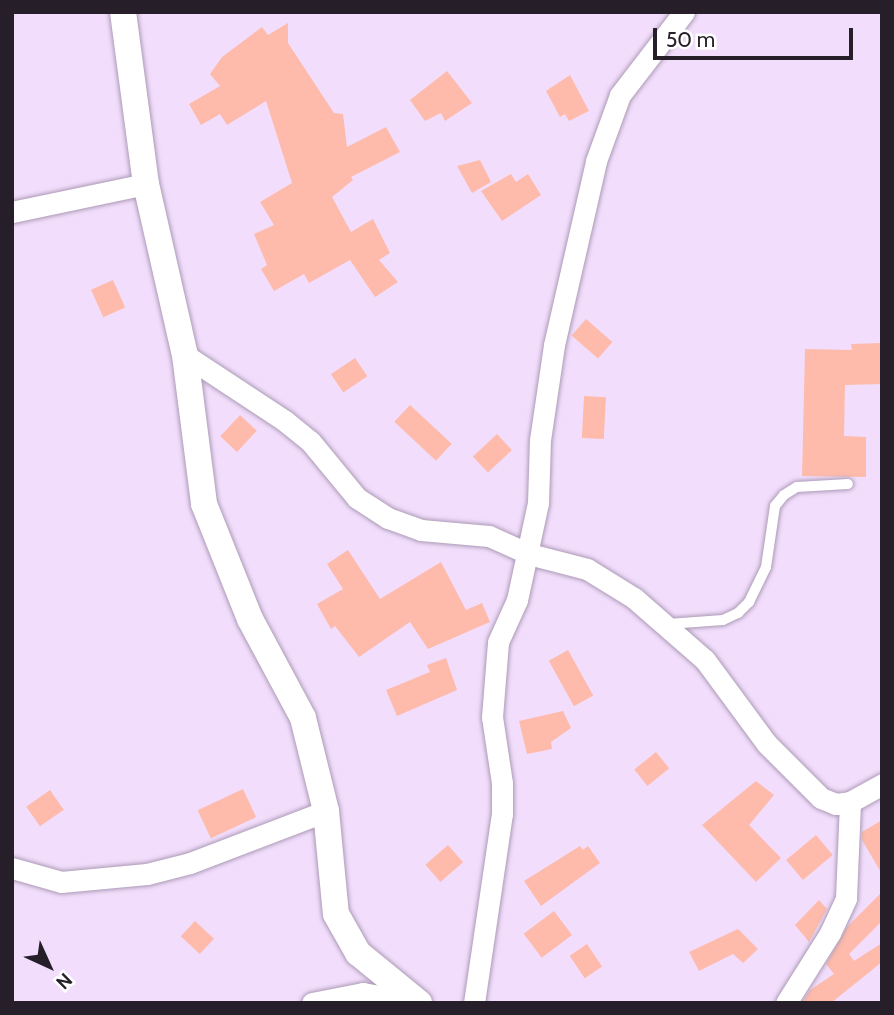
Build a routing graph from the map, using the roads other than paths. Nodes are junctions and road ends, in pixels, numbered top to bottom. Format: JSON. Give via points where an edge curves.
{"nodes":[{"id":1,"x":123,"y":12,"type":"edge"},
{"id":2,"x":684,"y":12,"type":"edge"},
{"id":3,"x":146,"y":184,"type":"junction"},
{"id":4,"x":12,"y":212,"type":"edge"},
{"id":5,"x":184,"y":355,"type":"junction"},
{"id":6,"x":848,"y":484,"type":"dead end"},
{"id":7,"x":529,"y":554,"type":"junction"},
{"id":8,"x":668,"y":624,"type":"junction"},
{"id":9,"x":882,"y":783,"type":"edge"},
{"id":10,"x":850,"y":802,"type":"junction"},
{"id":11,"x":326,"y":811,"type":"junction"},
{"id":12,"x":12,"y":868,"type":"edge"},
{"id":13,"x":312,"y":1003,"type":"edge"},
{"id":14,"x":417,"y":1003,"type":"edge"},
{"id":15,"x":474,"y":1003,"type":"edge"},
{"id":16,"x":786,"y":1003,"type":"edge"}],
"edges":[{"from":1,"to":3,"type":"street"},
{"from":2,"to":7,"type":"street","via":[[620,95],[596,161],[554,345]]},
{"from":3,"to":4,"type":"street"},
{"from":3,"to":5,"type":"street"},
{"from":5,"to":7,"type":"street","via":[[285,421],[310,441],[357,498],[388,518],[421,530],[489,536]]},
{"from":5,"to":11,"type":"street","via":[[204,504],[250,619],[303,718]]},
{"from":6,"to":8,"type":"lane","via":[[797,487],[784,495],[775,506],[766,567],[749,602],[738,613],[723,620]]},
{"from":7,"to":8,"type":"street","via":[[587,569]]},
{"from":7,"to":15,"type":"street","via":[[517,600],[498,642],[492,717],[502,814]]},
{"from":8,"to":10,"type":"street","via":[[726,685],[790,769],[821,798],[836,804]]},
{"from":9,"to":10,"type":"street"},
{"from":10,"to":16,"type":"street","via":[[846,898]]},
{"from":11,"to":12,"type":"street","via":[[190,863],[146,874],[61,882]]},
{"from":11,"to":14,"type":"street","via":[[331,890],[347,936],[358,953]]},
{"from":13,"to":14,"type":"street","via":[[363,993]]}]}
